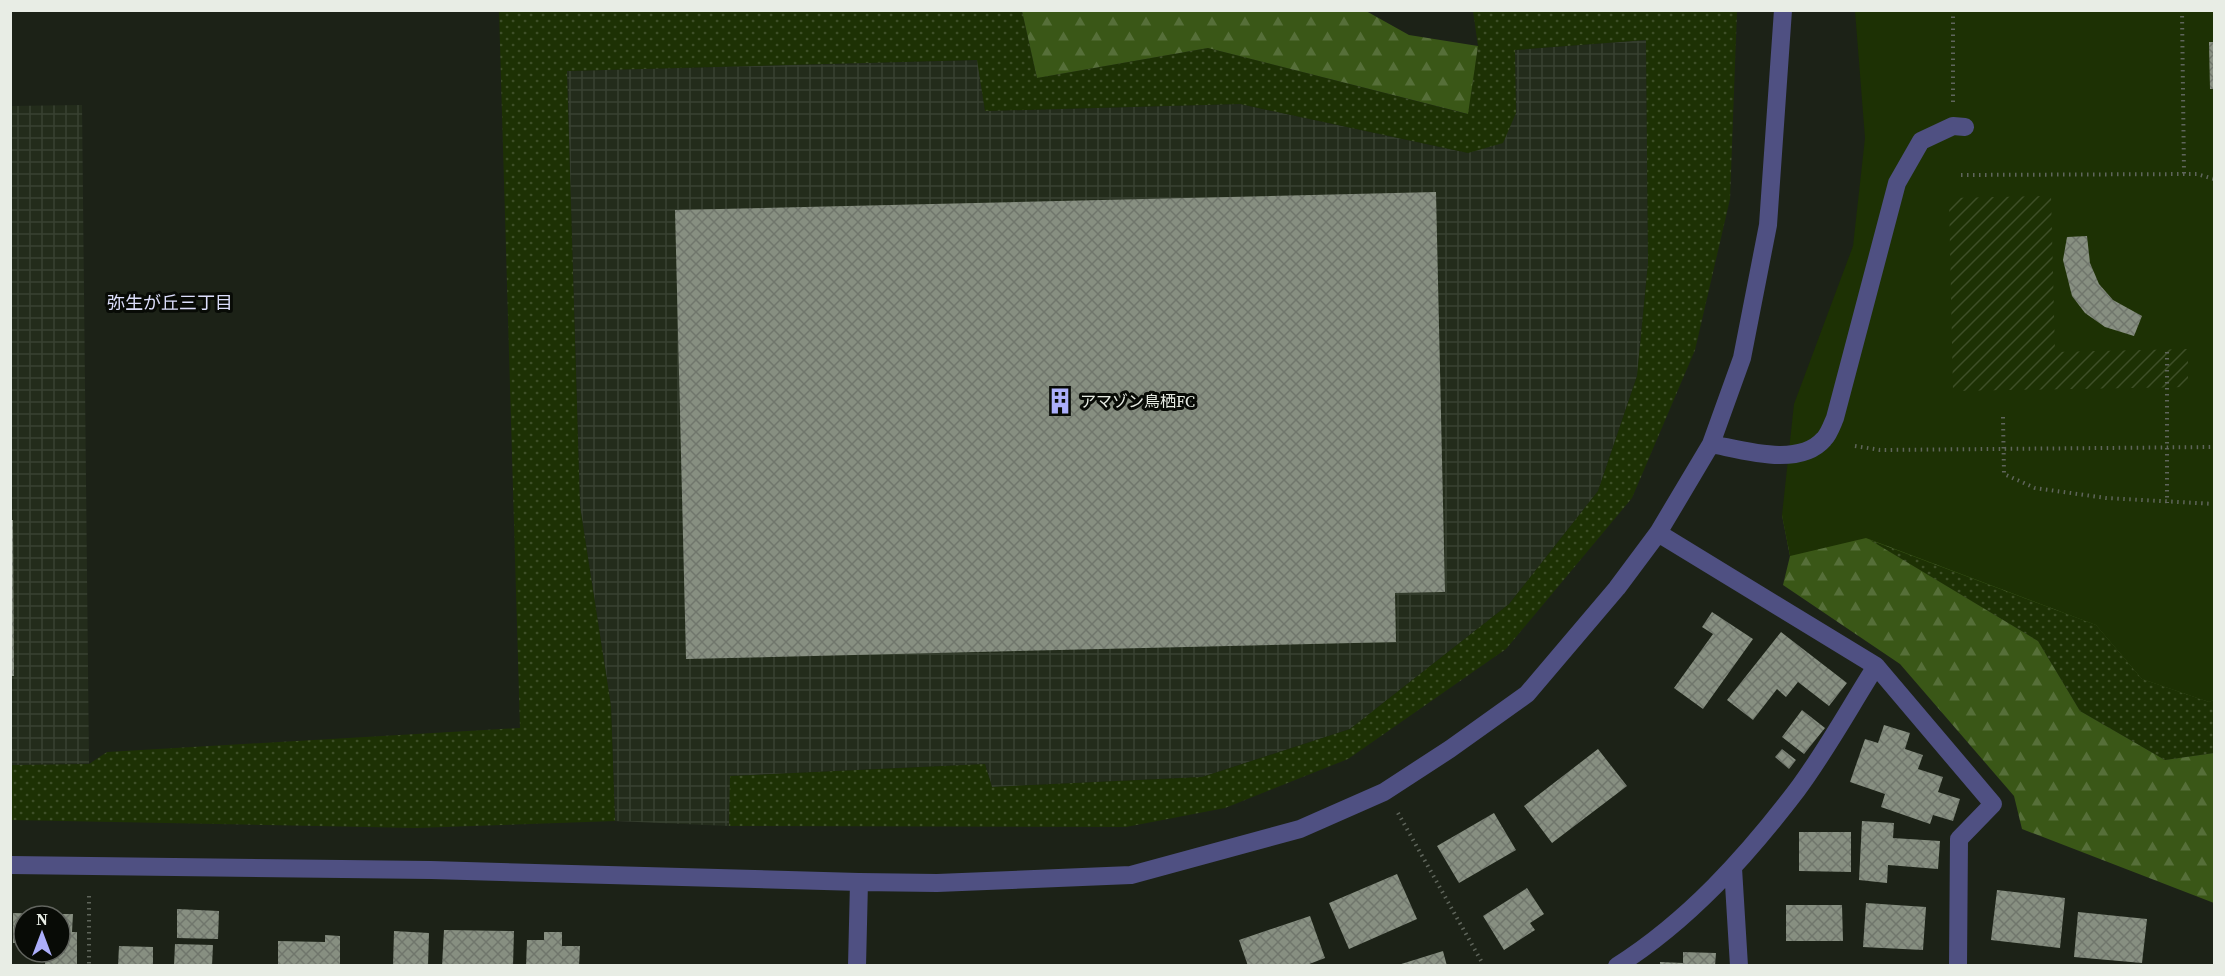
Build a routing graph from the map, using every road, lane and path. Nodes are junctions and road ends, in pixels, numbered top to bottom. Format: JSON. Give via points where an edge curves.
{"nodes":[{"id":1,"x":1783,"y":10,"type":"edge"},
{"id":2,"x":1953,"y":10,"type":"edge"},
{"id":3,"x":2182,"y":10,"type":"edge"},
{"id":4,"x":1959,"y":127,"type":"joint"},
{"id":5,"x":2184,"y":174,"type":"junction"},
{"id":6,"x":1961,"y":175,"type":"dead end"},
{"id":7,"x":2214,"y":179,"type":"edge"},
{"id":8,"x":2167,"y":352,"type":"dead end"},
{"id":9,"x":2004,"y":417,"type":"dead end"},
{"id":10,"x":1711,"y":444,"type":"junction"},
{"id":11,"x":1854,"y":446,"type":"dead end"},
{"id":12,"x":2168,"y":447,"type":"junction"},
{"id":13,"x":2214,"y":447,"type":"edge"},
{"id":14,"x":2004,"y":449,"type":"junction"},
{"id":15,"x":2167,"y":503,"type":"junction"},
{"id":16,"x":2214,"y":504,"type":"edge"},
{"id":17,"x":1658,"y":533,"type":"junction"},
{"id":18,"x":1876,"y":666,"type":"junction"},
{"id":19,"x":1398,"y":812,"type":"dead end"},
{"id":20,"x":10,"y":865,"type":"edge"},
{"id":21,"x":1733,"y":868,"type":"junction"},
{"id":22,"x":859,"y":882,"type":"junction"},
{"id":23,"x":89,"y":896,"type":"dead end"},
{"id":24,"x":89,"y":966,"type":"edge"},
{"id":25,"x":857,"y":966,"type":"edge"},
{"id":26,"x":1484,"y":966,"type":"edge"},
{"id":27,"x":1617,"y":966,"type":"edge"},
{"id":28,"x":1739,"y":966,"type":"edge"},
{"id":29,"x":1958,"y":966,"type":"edge"}],
"edges":[{"from":1,"to":10,"type":"street","via":[[1768,225],[1742,358]]},
{"from":2,"to":4,"type":"path"},
{"from":3,"to":5,"type":"path"},
{"from":4,"to":10,"type":"street","via":[[1921,141],[1897,183],[1835,418],[1824,440],[1796,455],[1768,455]]},
{"from":5,"to":6,"type":"path"},
{"from":5,"to":7,"type":"path"},
{"from":8,"to":12,"type":"path"},
{"from":9,"to":14,"type":"path"},
{"from":10,"to":17,"type":"street"},
{"from":11,"to":14,"type":"path","via":[[1880,450]]},
{"from":12,"to":13,"type":"path"},
{"from":12,"to":14,"type":"path"},
{"from":12,"to":15,"type":"path"},
{"from":14,"to":15,"type":"path","via":[[2004,474],[2035,488]]},
{"from":15,"to":16,"type":"path"},
{"from":17,"to":18,"type":"street"},
{"from":17,"to":22,"type":"street","via":[[1527,694],[1384,792],[1300,829],[1131,875]]},
{"from":18,"to":21,"type":"street","via":[[1797,789]]},
{"from":18,"to":29,"type":"street","via":[[1993,804],[1959,838]]},
{"from":19,"to":26,"type":"path"},
{"from":20,"to":22,"type":"street","via":[[431,870]]},
{"from":21,"to":27,"type":"street","via":[[1655,941]]},
{"from":21,"to":28,"type":"street"},
{"from":22,"to":25,"type":"street"},
{"from":23,"to":24,"type":"path"}]}
